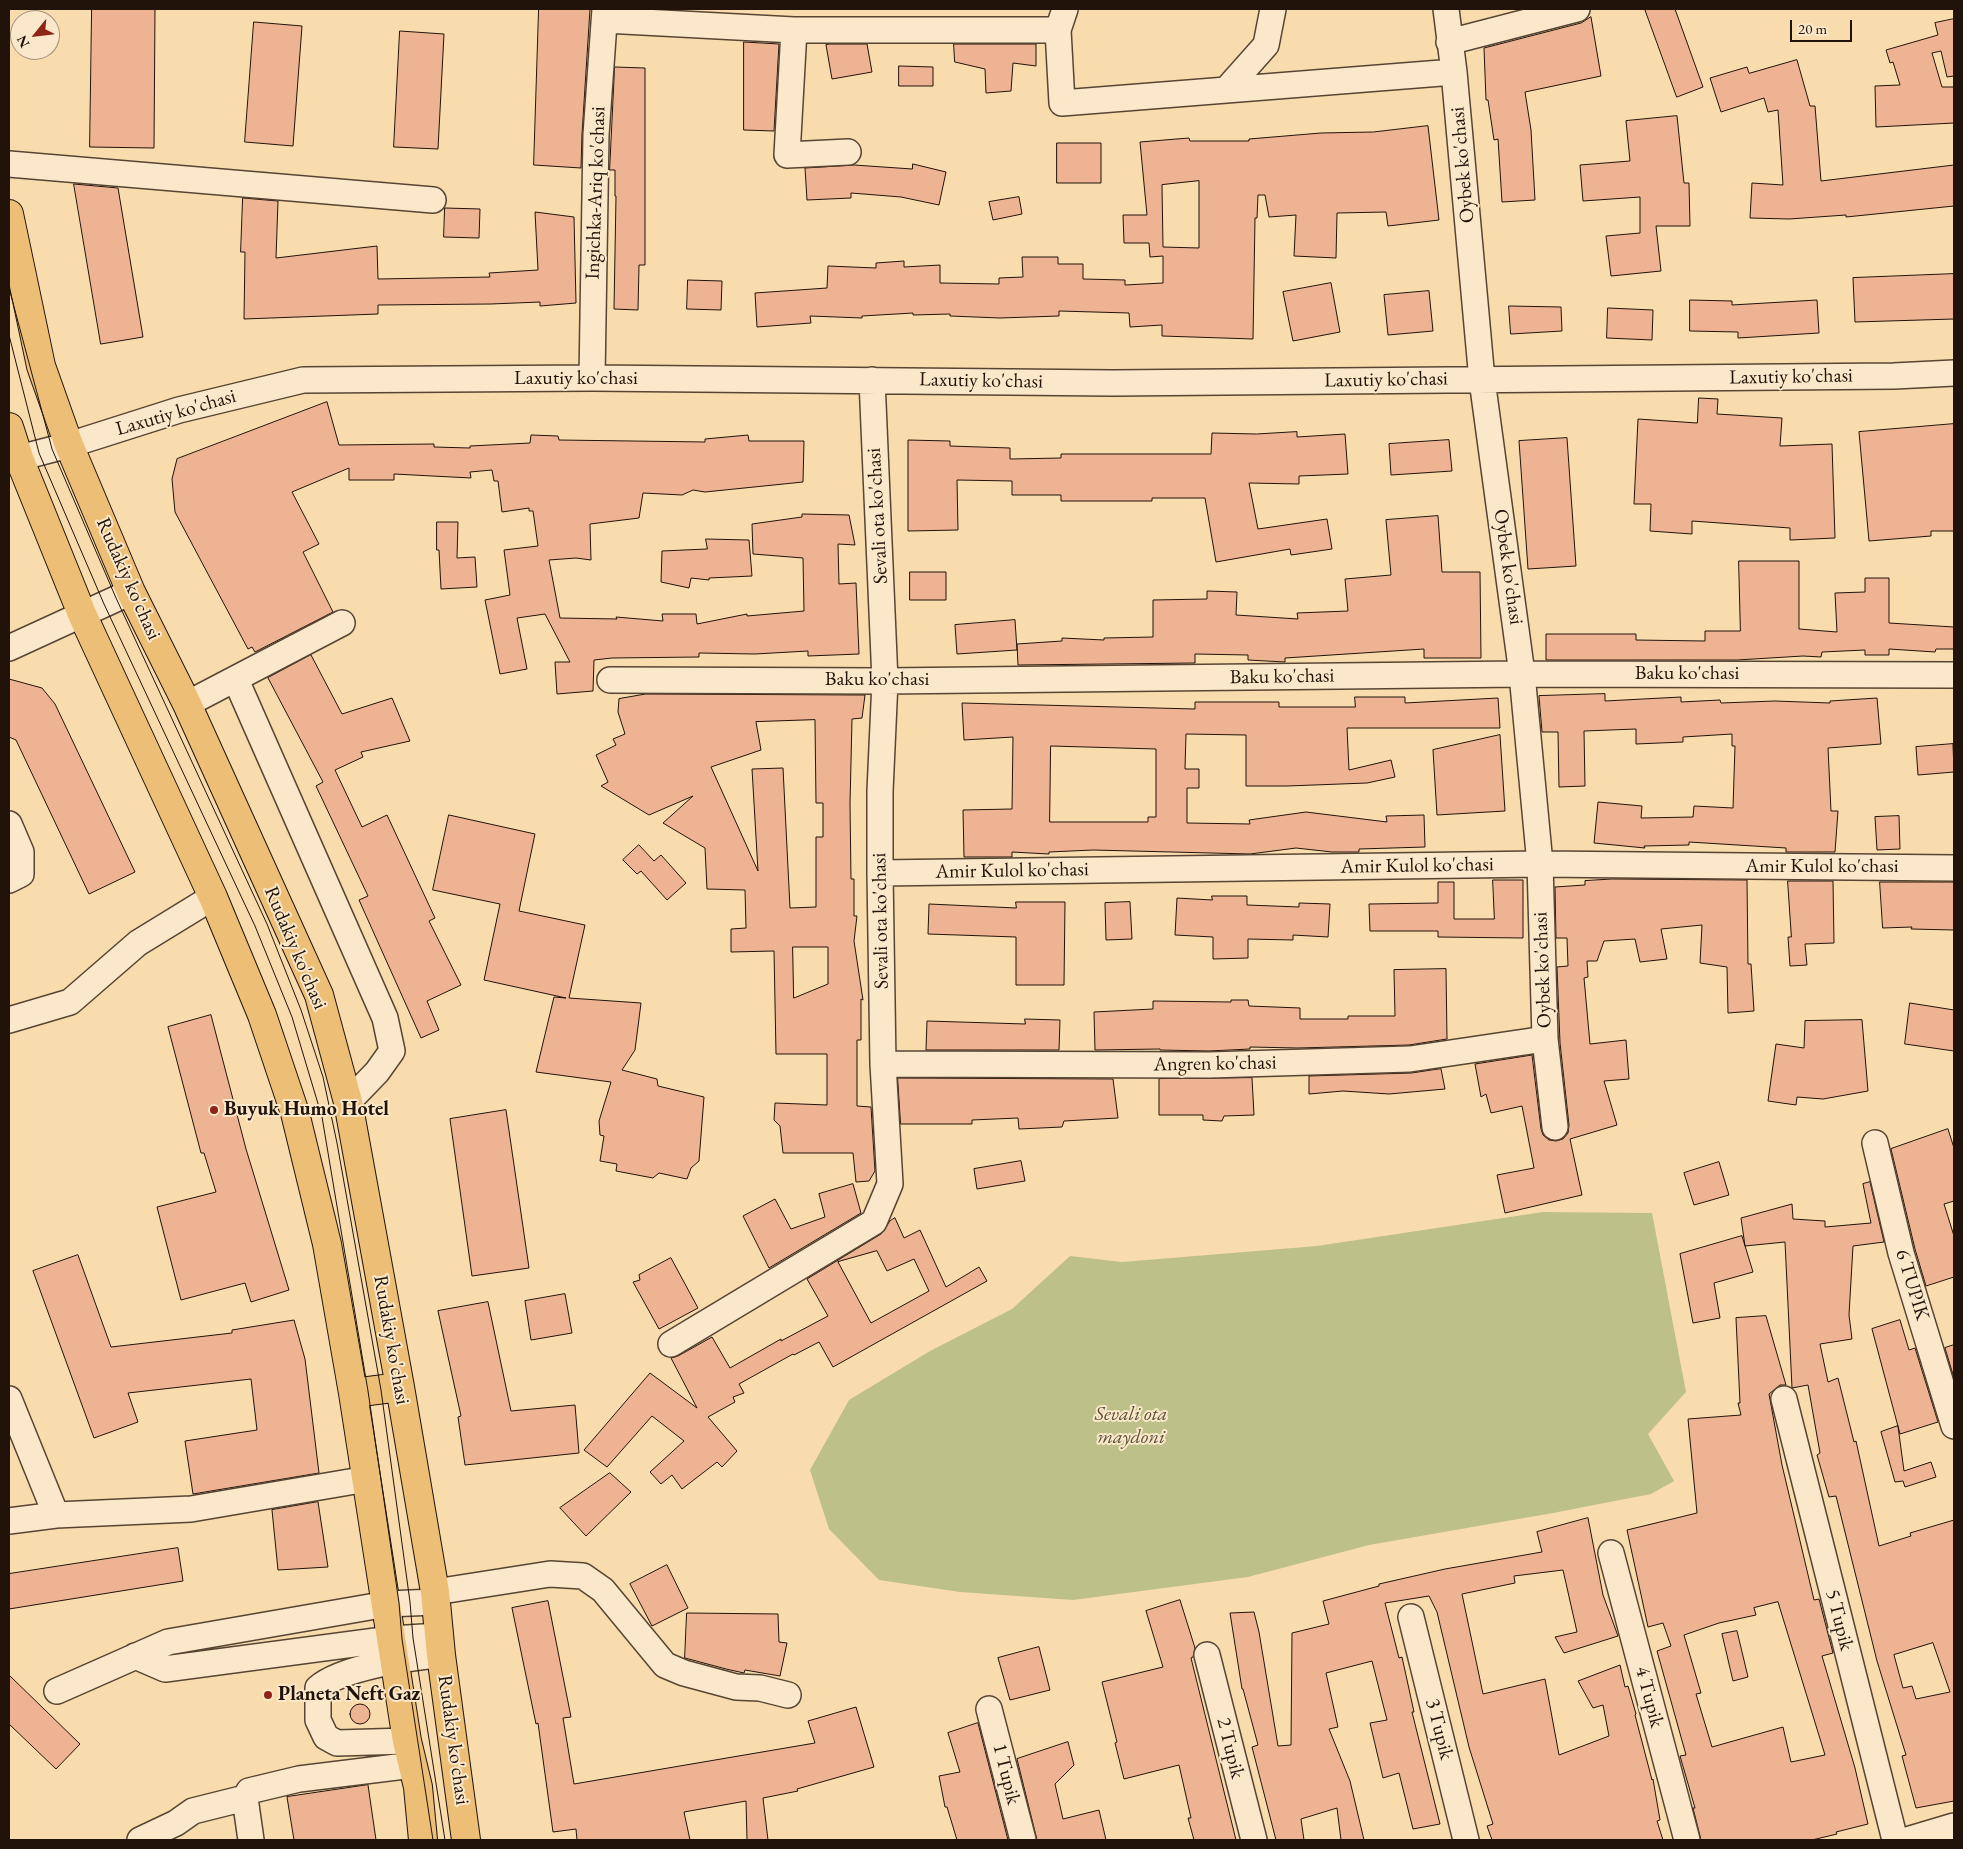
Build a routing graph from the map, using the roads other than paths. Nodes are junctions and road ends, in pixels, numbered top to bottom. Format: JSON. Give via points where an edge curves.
{"nodes":[{"id":1,"x":1273,"y":9,"type":"edge"},
{"id":2,"x":1446,"y":9,"type":"edge"},
{"id":3,"x":1577,"y":9,"type":"edge"},
{"id":4,"x":605,"y":14,"type":"edge"},
{"id":5,"x":1061,"y":19,"type":"edge"},
{"id":6,"x":794,"y":30,"type":"junction"},
{"id":7,"x":1449,"y":42,"type":"junction"},
{"id":8,"x":1454,"y":72,"type":"junction"},
{"id":9,"x":1226,"y":90,"type":"junction"},
{"id":10,"x":848,"y":152,"type":"dead end"},
{"id":11,"x":9,"y":164,"type":"edge"},
{"id":12,"x":433,"y":200,"type":"dead end"},
{"id":13,"x":9,"y":214,"type":"edge"},
{"id":14,"x":1954,"y":373,"type":"edge"},
{"id":15,"x":592,"y":378,"type":"junction"},
{"id":16,"x":872,"y":380,"type":"junction"},
{"id":17,"x":1482,"y":380,"type":"junction"},
{"id":18,"x":9,"y":427,"type":"edge"},
{"id":19,"x":70,"y":444,"type":"junction"},
{"id":20,"x":19,"y":458,"type":"junction"},
{"id":21,"x":131,"y":592,"type":"junction"},
{"id":22,"x":82,"y":614,"type":"junction"},
{"id":23,"x":342,"y":623,"type":"dead end"},
{"id":24,"x":9,"y":648,"type":"edge"},
{"id":25,"x":1522,"y":674,"type":"junction"},
{"id":26,"x":1954,"y":675,"type":"edge"},
{"id":27,"x":236,"y":680,"type":"junction"},
{"id":28,"x":610,"y":680,"type":"dead end"},
{"id":29,"x":885,"y":680,"type":"junction"},
{"id":30,"x":187,"y":704,"type":"junction"},
{"id":31,"x":9,"y":824,"type":"edge"},
{"id":32,"x":1540,"y":864,"type":"junction"},
{"id":33,"x":1954,"y":868,"type":"edge"},
{"id":34,"x":880,"y":873,"type":"junction"},
{"id":35,"x":9,"y":880,"type":"edge"},
{"id":36,"x":213,"y":897,"type":"junction"},
{"id":37,"x":9,"y":1020,"type":"edge"},
{"id":38,"x":1545,"y":1039,"type":"junction"},
{"id":39,"x":883,"y":1064,"type":"junction"},
{"id":40,"x":348,"y":1102,"type":"junction"},
{"id":41,"x":1555,"y":1127,"type":"dead end"},
{"id":42,"x":1874,"y":1144,"type":"dead end"},
{"id":43,"x":671,"y":1344,"type":"dead end"},
{"id":44,"x":400,"y":1387,"type":"junction"},
{"id":45,"x":353,"y":1393,"type":"junction"},
{"id":46,"x":9,"y":1399,"type":"edge"},
{"id":47,"x":1784,"y":1399,"type":"dead end"},
{"id":48,"x":1954,"y":1426,"type":"edge"},
{"id":49,"x":367,"y":1478,"type":"junction"},
{"id":50,"x":56,"y":1516,"type":"junction"},
{"id":51,"x":9,"y":1522,"type":"edge"},
{"id":52,"x":1611,"y":1553,"type":"dead end"},
{"id":53,"x":435,"y":1597,"type":"junction"},
{"id":54,"x":387,"y":1604,"type":"junction"},
{"id":55,"x":1411,"y":1617,"type":"dead end"},
{"id":56,"x":440,"y":1646,"type":"junction"},
{"id":57,"x":392,"y":1650,"type":"junction"},
{"id":58,"x":1207,"y":1655,"type":"dead end"},
{"id":59,"x":135,"y":1656,"type":"junction"},
{"id":60,"x":57,"y":1691,"type":"dead end"},
{"id":61,"x":788,"y":1695,"type":"dead end"},
{"id":62,"x":989,"y":1709,"type":"dead end"},
{"id":63,"x":410,"y":1753,"type":"junction"},
{"id":64,"x":245,"y":1798,"type":"junction"},
{"id":65,"x":1954,"y":1826,"type":"edge"},
{"id":66,"x":140,"y":1840,"type":"edge"},
{"id":67,"x":251,"y":1840,"type":"edge"},
{"id":68,"x":423,"y":1840,"type":"edge"},
{"id":69,"x":466,"y":1840,"type":"edge"},
{"id":70,"x":1023,"y":1840,"type":"edge"},
{"id":71,"x":1254,"y":1840,"type":"edge"},
{"id":72,"x":1466,"y":1840,"type":"edge"},
{"id":73,"x":1687,"y":1840,"type":"edge"},
{"id":74,"x":1895,"y":1840,"type":"edge"},
{"id":75,"x":1907,"y":1840,"type":"edge"}],
"edges":[{"from":1,"to":9,"type":"street","via":[[1266,45]]},
{"from":2,"to":7,"type":"street","name":"Oybek ko'chasi"},
{"from":3,"to":7,"type":"street"},
{"from":4,"to":6,"type":"street"},
{"from":4,"to":15,"type":"street","name":"Ingichka-Ariq ko'chasi","via":[[596,135]]},
{"from":5,"to":6,"type":"street"},
{"from":5,"to":9,"type":"street","via":[[1062,103]]},
{"from":6,"to":10,"type":"street","via":[[787,155]]},
{"from":7,"to":8,"type":"street","name":"Oybek ko'chasi"},
{"from":8,"to":9,"type":"street"},
{"from":8,"to":17,"type":"street","name":"Oybek ko'chasi"},
{"from":11,"to":12,"type":"street"},
{"from":13,"to":19,"type":"main road","name":"Rudakiy ko'chasi","via":[[40,366]]},
{"from":14,"to":17,"type":"street","name":"Laxutiy ko'chasi"},
{"from":15,"to":16,"type":"street","name":"Laxutiy ko'chasi"},
{"from":15,"to":19,"type":"street","name":"Laxutiy ko'chasi","via":[[303,380],[179,410]]},
{"from":16,"to":17,"type":"street","name":"Laxutiy ko'chasi","via":[[1112,383]]},
{"from":16,"to":29,"type":"street","name":"Sevali ota ko'chasi"},
{"from":17,"to":25,"type":"street","name":"Oybek ko'chasi"},
{"from":18,"to":20,"type":"main road","name":"Rudakiy ko'chasi"},
{"from":19,"to":20,"type":"street","name":"Laxutiy ko'chasi"},
{"from":19,"to":21,"type":"main road","name":"Rudakiy ko'chasi"},
{"from":20,"to":22,"type":"main road","name":"Rudakiy ko'chasi"},
{"from":21,"to":22,"type":"street"},
{"from":21,"to":30,"type":"main road","name":"Rudakiy ko'chasi"},
{"from":22,"to":24,"type":"street"},
{"from":22,"to":36,"type":"main road","name":"Rudakiy ko'chasi"},
{"from":23,"to":27,"type":"street"},
{"from":25,"to":26,"type":"street","name":"Baku ko'chasi"},
{"from":25,"to":29,"type":"street","name":"Baku ko'chasi"},
{"from":25,"to":32,"type":"street","name":"Oybek ko'chasi"},
{"from":27,"to":30,"type":"street"},
{"from":27,"to":40,"type":"street","via":[[385,1018],[392,1051]]},
{"from":28,"to":29,"type":"street","name":"Baku ko'chasi"},
{"from":29,"to":34,"type":"street","name":"Sevali ota ko'chasi"},
{"from":30,"to":40,"type":"main road","name":"Rudakiy ko'chasi","via":[[318,995]]},
{"from":31,"to":35,"type":"street","via":[[22,852],[21,874]]},
{"from":32,"to":33,"type":"street","name":"Amir Kulol ko'chasi"},
{"from":32,"to":34,"type":"street","name":"Amir Kulol ko'chasi"},
{"from":32,"to":38,"type":"street","name":"Oybek ko'chasi"},
{"from":34,"to":39,"type":"street","name":"Sevali ota ko'chasi"},
{"from":36,"to":37,"type":"street","via":[[138,943],[70,1002]]},
{"from":36,"to":45,"type":"main road","name":"Rudakiy ko'chasi","via":[[262,1015],[295,1112],[327,1244]]},
{"from":38,"to":39,"type":"street","name":"Angren ko'chasi","via":[[1400,1059],[1209,1065]]},
{"from":38,"to":41,"type":"street","name":"Oybek ko'chasi"},
{"from":39,"to":43,"type":"street","name":"Sevali ota ko'chasi","via":[[890,1184],[874,1222]]},
{"from":40,"to":44,"type":"main road","name":"Rudakiy ko'chasi"},
{"from":42,"to":48,"type":"street","name":"6 TUPIK","via":[[1902,1253]]},
{"from":44,"to":45,"type":"main road"},
{"from":44,"to":53,"type":"main road","name":"Rudakiy ko'chasi"},
{"from":45,"to":49,"type":"main road","name":"Rudakiy ko'chasi"},
{"from":46,"to":50,"type":"street"},
{"from":47,"to":74,"type":"street","name":"5 Tupik"},
{"from":49,"to":50,"type":"street","via":[[191,1509]]},
{"from":49,"to":54,"type":"main road","name":"Rudakiy ko'chasi"},
{"from":50,"to":51,"type":"street"},
{"from":52,"to":73,"type":"street","name":"4 Tupik"},
{"from":53,"to":54,"type":"street"},
{"from":53,"to":56,"type":"main road","name":"Rudakiy ko'chasi"},
{"from":53,"to":61,"type":"street","via":[[550,1574],[583,1576],[603,1590],[665,1666],[736,1687],[760,1688]]},
{"from":54,"to":57,"type":"main road","name":"Rudakiy ko'chasi"},
{"from":54,"to":59,"type":"street","via":[[168,1642]]},
{"from":55,"to":72,"type":"street","name":"3 Tupik"},
{"from":56,"to":57,"type":"street"},
{"from":56,"to":69,"type":"main road","name":"Rudakiy ko'chasi"},
{"from":57,"to":59,"type":"street","via":[[165,1669]]},
{"from":57,"to":63,"type":"main road","name":"Rudakiy ko'chasi"},
{"from":57,"to":63,"type":"street","via":[[326,1681],[318,1688],[318,1720],[326,1737],[337,1743]]},
{"from":58,"to":71,"type":"street","name":"2 Tupik"},
{"from":59,"to":60,"type":"street"},
{"from":62,"to":70,"type":"street","name":"1 Tupik"},
{"from":63,"to":64,"type":"street","via":[[249,1792]]},
{"from":63,"to":68,"type":"main road","name":"Rudakiy ko'chasi","via":[[418,1787]]},
{"from":64,"to":66,"type":"street","via":[[193,1811]]},
{"from":64,"to":67,"type":"street"},
{"from":65,"to":75,"type":"street"}]}
